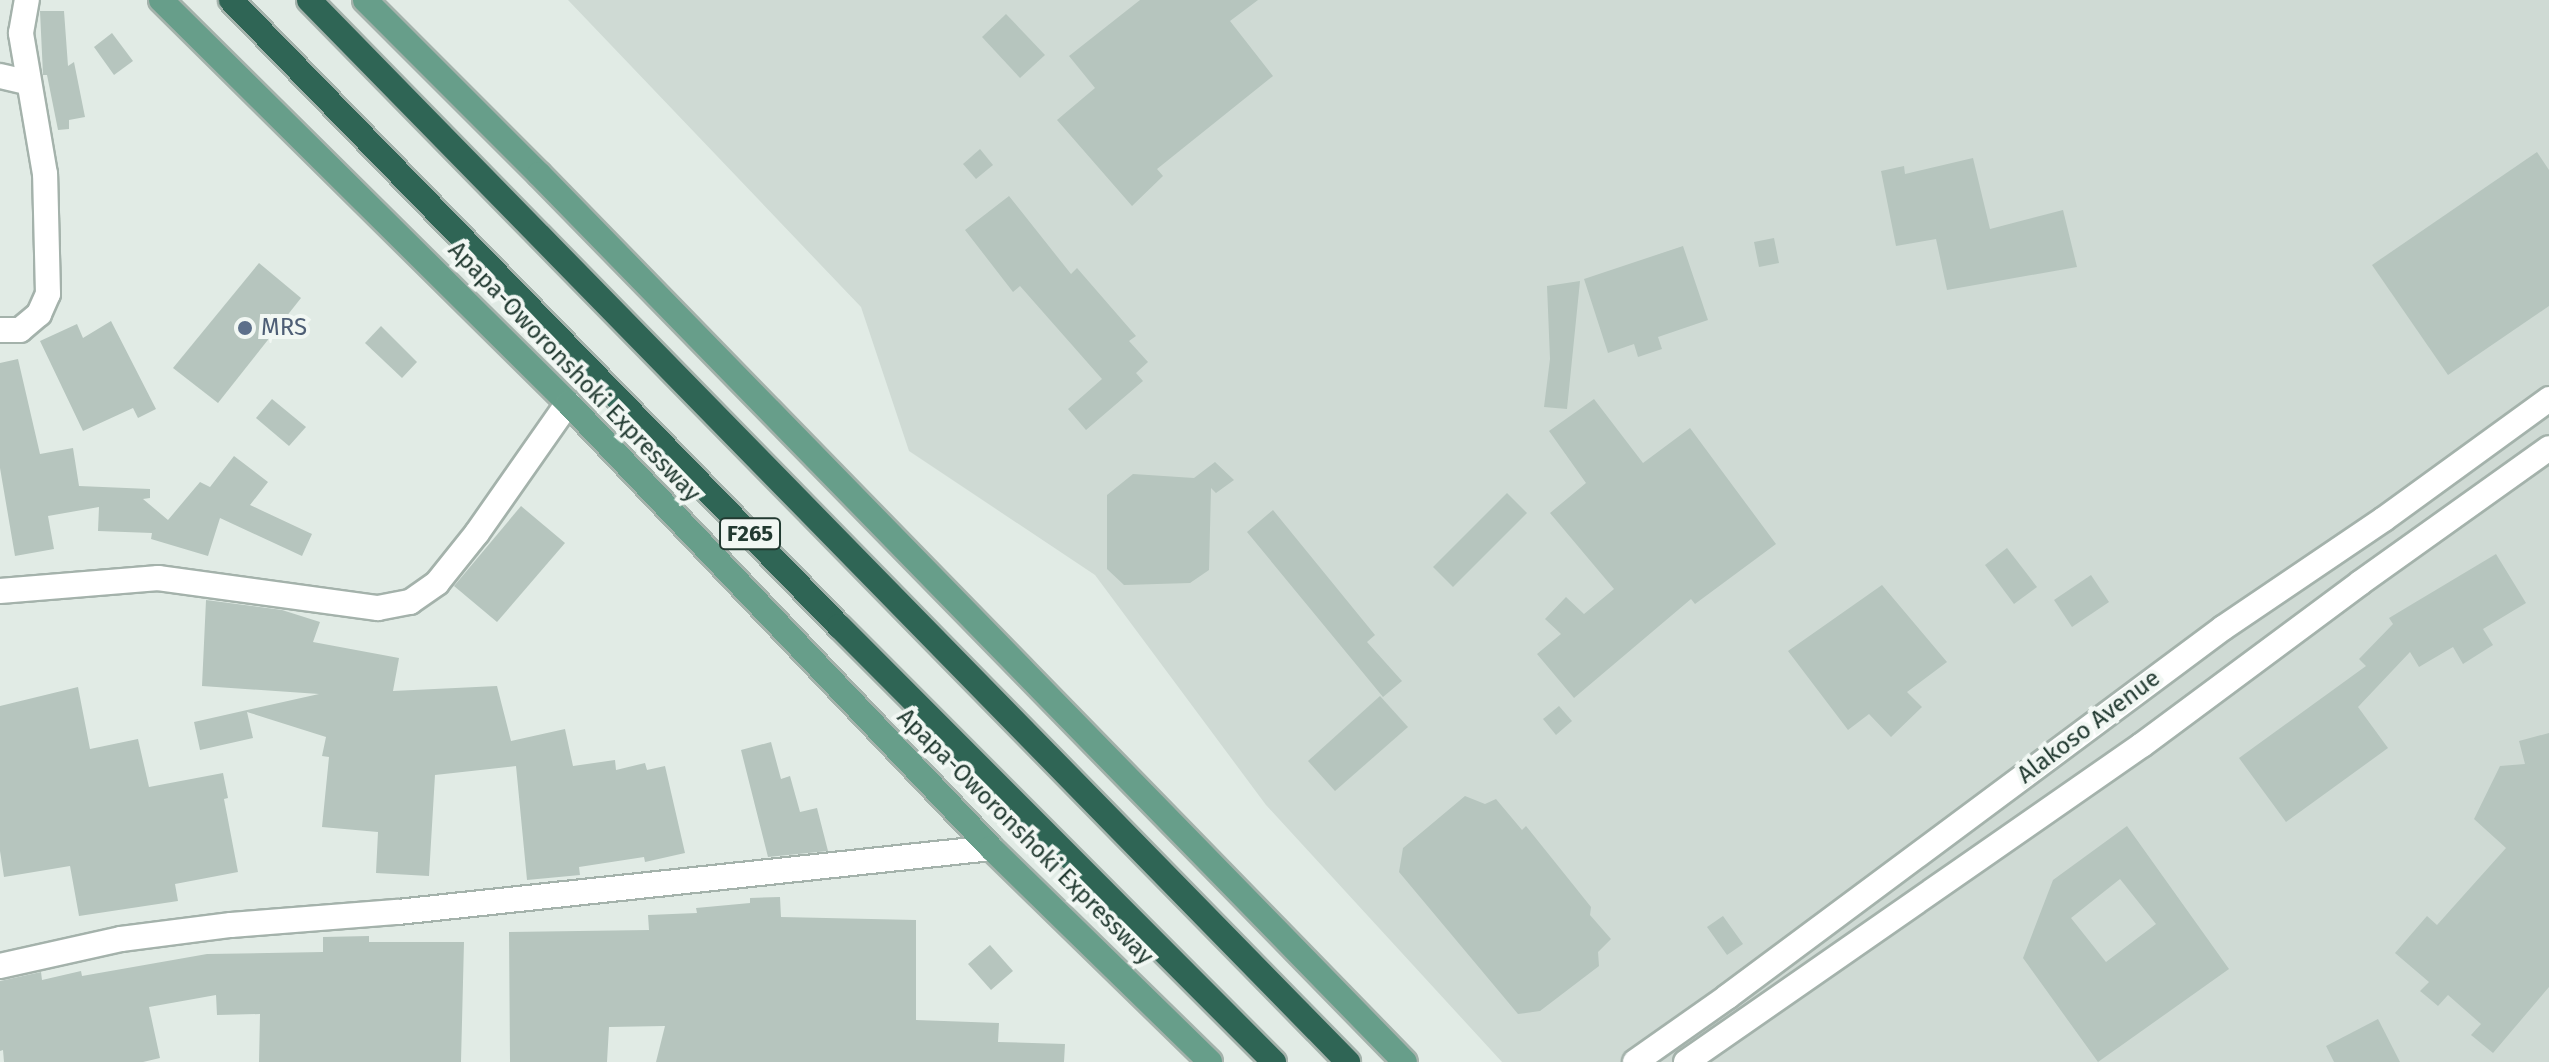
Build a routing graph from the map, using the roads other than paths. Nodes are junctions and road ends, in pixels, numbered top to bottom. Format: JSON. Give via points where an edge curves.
{"nodes":[{"id":1,"x":27,"y":0,"type":"edge"},
{"id":2,"x":161,"y":0,"type":"edge"},
{"id":3,"x":231,"y":0,"type":"edge"},
{"id":4,"x":309,"y":0,"type":"edge"},
{"id":5,"x":365,"y":0,"type":"edge"},
{"id":6,"x":0,"y":76,"type":"edge"},
{"id":7,"x":27,"y":82,"type":"junction"},
{"id":8,"x":0,"y":330,"type":"edge"},
{"id":9,"x":2549,"y":399,"type":"edge"},
{"id":10,"x":568,"y":403,"type":"junction"},
{"id":11,"x":2549,"y":448,"type":"edge"},
{"id":12,"x":0,"y":591,"type":"edge"},
{"id":13,"x":991,"y":848,"type":"junction"},
{"id":14,"x":0,"y":966,"type":"edge"},
{"id":15,"x":1210,"y":1062,"type":"edge"},
{"id":16,"x":1274,"y":1062,"type":"edge"},
{"id":17,"x":1348,"y":1062,"type":"edge"},
{"id":18,"x":1405,"y":1062,"type":"edge"},
{"id":19,"x":1635,"y":1062,"type":"edge"},
{"id":20,"x":1686,"y":1062,"type":"edge"}],
"edges":[{"from":1,"to":7,"type":"street","via":[[21,33]]},
{"from":2,"to":10,"type":"main road","name":"Apapa-Oworonshoki Expressway"},
{"from":3,"to":16,"type":"highway","name":"Apapa-Oworonshoki Expressway","number":"F265","via":[[839,626]]},
{"from":4,"to":17,"type":"highway","number":"F265"},
{"from":5,"to":18,"type":"main road"},
{"from":6,"to":7,"type":"street"},
{"from":7,"to":8,"type":"street","via":[[45,174],[48,294],[39,314],[20,330]]},
{"from":9,"to":19,"type":"street","name":"Alakoso Avenue","via":[[2223,628]]},
{"from":10,"to":12,"type":"street","via":[[461,553],[437,583],[410,602],[378,608],[158,578]]},
{"from":10,"to":13,"type":"main road","name":"Apapa-Oworonshoki Expressway"},
{"from":11,"to":20,"type":"street","name":"Alakoso Avenue","via":[[2142,745]]},
{"from":13,"to":14,"type":"street","via":[[231,925],[121,939]]},
{"from":13,"to":15,"type":"main road","name":"Apapa-Oworonshoki Expressway"}]}
